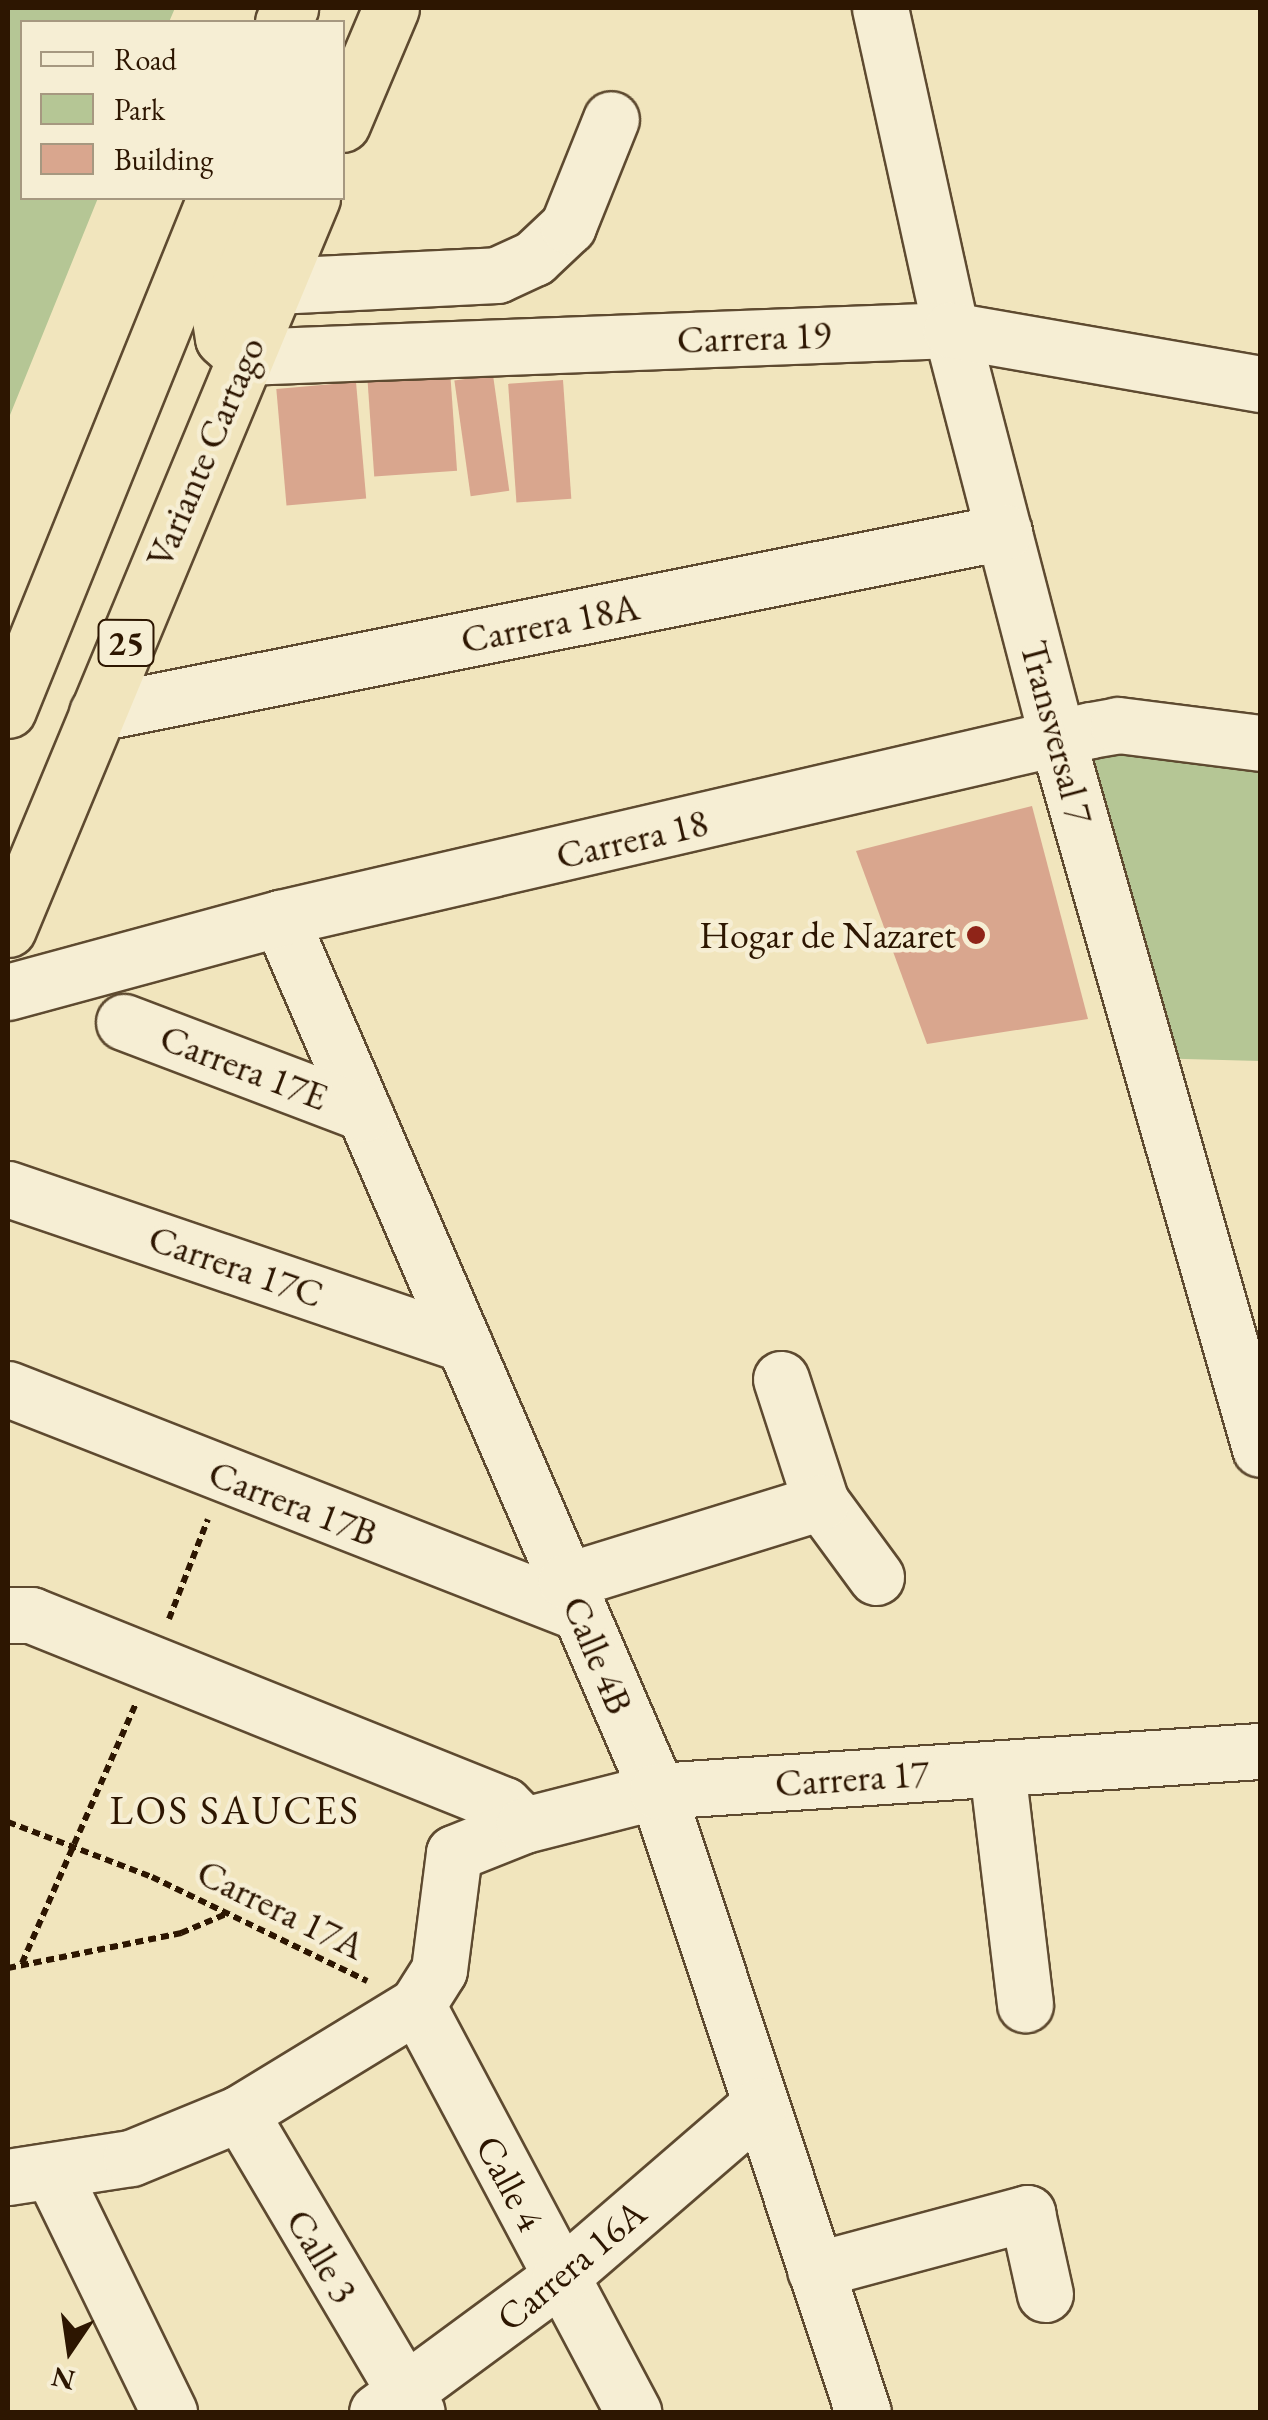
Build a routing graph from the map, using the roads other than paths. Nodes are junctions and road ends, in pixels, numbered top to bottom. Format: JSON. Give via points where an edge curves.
{"nodes":[{"id":1,"x":391,"y":8,"type":"edge"},
{"id":2,"x":880,"y":8,"type":"edge"},
{"id":3,"x":345,"y":117,"type":"edge"},
{"id":4,"x":612,"y":120,"type":"dead end"},
{"id":5,"x":215,"y":200,"type":"edge"},
{"id":6,"x":255,"y":200,"type":"edge"},
{"id":7,"x":311,"y":200,"type":"edge"},
{"id":8,"x":275,"y":286,"type":"junction"},
{"id":9,"x":950,"y":330,"type":"junction"},
{"id":10,"x":244,"y":357,"type":"junction"},
{"id":11,"x":1260,"y":384,"type":"edge"},
{"id":12,"x":1004,"y":532,"type":"junction"},
{"id":13,"x":8,"y":710,"type":"edge"},
{"id":14,"x":97,"y":713,"type":"junction"},
{"id":15,"x":1058,"y":742,"type":"junction"},
{"id":16,"x":1260,"y":743,"type":"edge"},
{"id":17,"x":280,"y":918,"type":"junction"},
{"id":18,"x":8,"y":929,"type":"edge"},
{"id":19,"x":8,"y":992,"type":"edge"},
{"id":20,"x":124,"y":1022,"type":"dead end"},
{"id":21,"x":364,"y":1112,"type":"junction"},
{"id":22,"x":8,"y":1189,"type":"edge"},
{"id":23,"x":464,"y":1344,"type":"junction"},
{"id":24,"x":781,"y":1379,"type":"dead end"},
{"id":25,"x":8,"y":1390,"type":"edge"},
{"id":26,"x":1260,"y":1450,"type":"edge"},
{"id":27,"x":821,"y":1502,"type":"junction"},
{"id":28,"x":876,"y":1578,"type":"dead end"},
{"id":29,"x":573,"y":1597,"type":"junction"},
{"id":30,"x":8,"y":1615,"type":"edge"},
{"id":31,"x":1260,"y":1751,"type":"edge"},
{"id":32,"x":997,"y":1768,"type":"junction"},
{"id":33,"x":657,"y":1790,"type":"junction"},
{"id":34,"x":524,"y":1826,"type":"junction"},
{"id":35,"x":1026,"y":2004,"type":"dead end"},
{"id":36,"x":417,"y":2006,"type":"junction"},
{"id":37,"x":758,"y":2106,"type":"junction"},
{"id":38,"x":240,"y":2113,"type":"junction"},
{"id":39,"x":30,"y":2176,"type":"edge"},
{"id":40,"x":814,"y":2270,"type":"junction"},
{"id":41,"x":560,"y":2277,"type":"junction"},
{"id":42,"x":1045,"y":2294,"type":"dead end"},
{"id":43,"x":401,"y":2407,"type":"edge"},
{"id":44,"x":169,"y":2412,"type":"edge"},
{"id":45,"x":633,"y":2412,"type":"edge"},
{"id":46,"x":863,"y":2412,"type":"edge"}],
"edges":[{"from":1,"to":3,"type":"highway"},
{"from":2,"to":9,"type":"street","name":"Transversal 7"},
{"from":4,"to":8,"type":"street","via":[[568,226],[534,258],[497,276]]},
{"from":5,"to":13,"type":"highway","number":"25"},
{"from":6,"to":10,"type":"highway","via":[[218,308],[223,338]]},
{"from":7,"to":8,"type":"highway","name":"Variante Cartago","number":"25"},
{"from":8,"to":10,"type":"highway","name":"Variante Cartago","number":"25"},
{"from":9,"to":10,"type":"street","name":"Carrera 19"},
{"from":9,"to":11,"type":"street","name":"Carrera 19"},
{"from":9,"to":12,"type":"street","name":"Transversal 7"},
{"from":10,"to":14,"type":"highway","name":"Variante Cartago","number":"25"},
{"from":12,"to":14,"type":"street","name":"Carrera 18A"},
{"from":12,"to":15,"type":"street","name":"Transversal 7"},
{"from":14,"to":18,"type":"highway","name":"Variante Cartago","number":"25"},
{"from":15,"to":16,"type":"street","name":"Carrera 18","via":[[1118,725]]},
{"from":15,"to":17,"type":"street","name":"Carrera 18"},
{"from":15,"to":26,"type":"street","name":"Transversal 7"},
{"from":17,"to":19,"type":"street","name":"Carrera 18"},
{"from":17,"to":21,"type":"street","name":"Calle 4B"},
{"from":20,"to":21,"type":"street","name":"Carrera 17E"},
{"from":21,"to":23,"type":"street","name":"Calle 4B"},
{"from":22,"to":23,"type":"street","name":"Carrera 17C"},
{"from":23,"to":29,"type":"street","name":"Calle 4B"},
{"from":24,"to":27,"type":"street"},
{"from":25,"to":29,"type":"street","name":"Carrera 17B"},
{"from":27,"to":28,"type":"street"},
{"from":27,"to":29,"type":"street"},
{"from":29,"to":33,"type":"street","name":"Calle 4B"},
{"from":30,"to":34,"type":"street","via":[[31,1615],[467,1790]]},
{"from":31,"to":32,"type":"street","name":"Carrera 17"},
{"from":32,"to":33,"type":"street","name":"Carrera 17"},
{"from":32,"to":35,"type":"street"},
{"from":33,"to":34,"type":"street","name":"Carrera 17"},
{"from":33,"to":37,"type":"street","name":"Calle 4B"},
{"from":34,"to":36,"type":"street","name":"Carrera 17","via":[[454,1854],[439,1970]]},
{"from":36,"to":38,"type":"street"},
{"from":36,"to":41,"type":"street","name":"Calle 4"},
{"from":37,"to":40,"type":"street","name":"Calle 4B"},
{"from":37,"to":41,"type":"street","name":"Carrera 16A"},
{"from":38,"to":39,"type":"street","via":[[131,2158]]},
{"from":38,"to":43,"type":"street","name":"Calle 3"},
{"from":39,"to":44,"type":"street"},
{"from":40,"to":42,"type":"street","via":[[1026,2213]]},
{"from":40,"to":46,"type":"street","name":"Calle 4B"},
{"from":41,"to":43,"type":"street","name":"Carrera 16A"},
{"from":41,"to":45,"type":"street","name":"Calle 4"}]}
